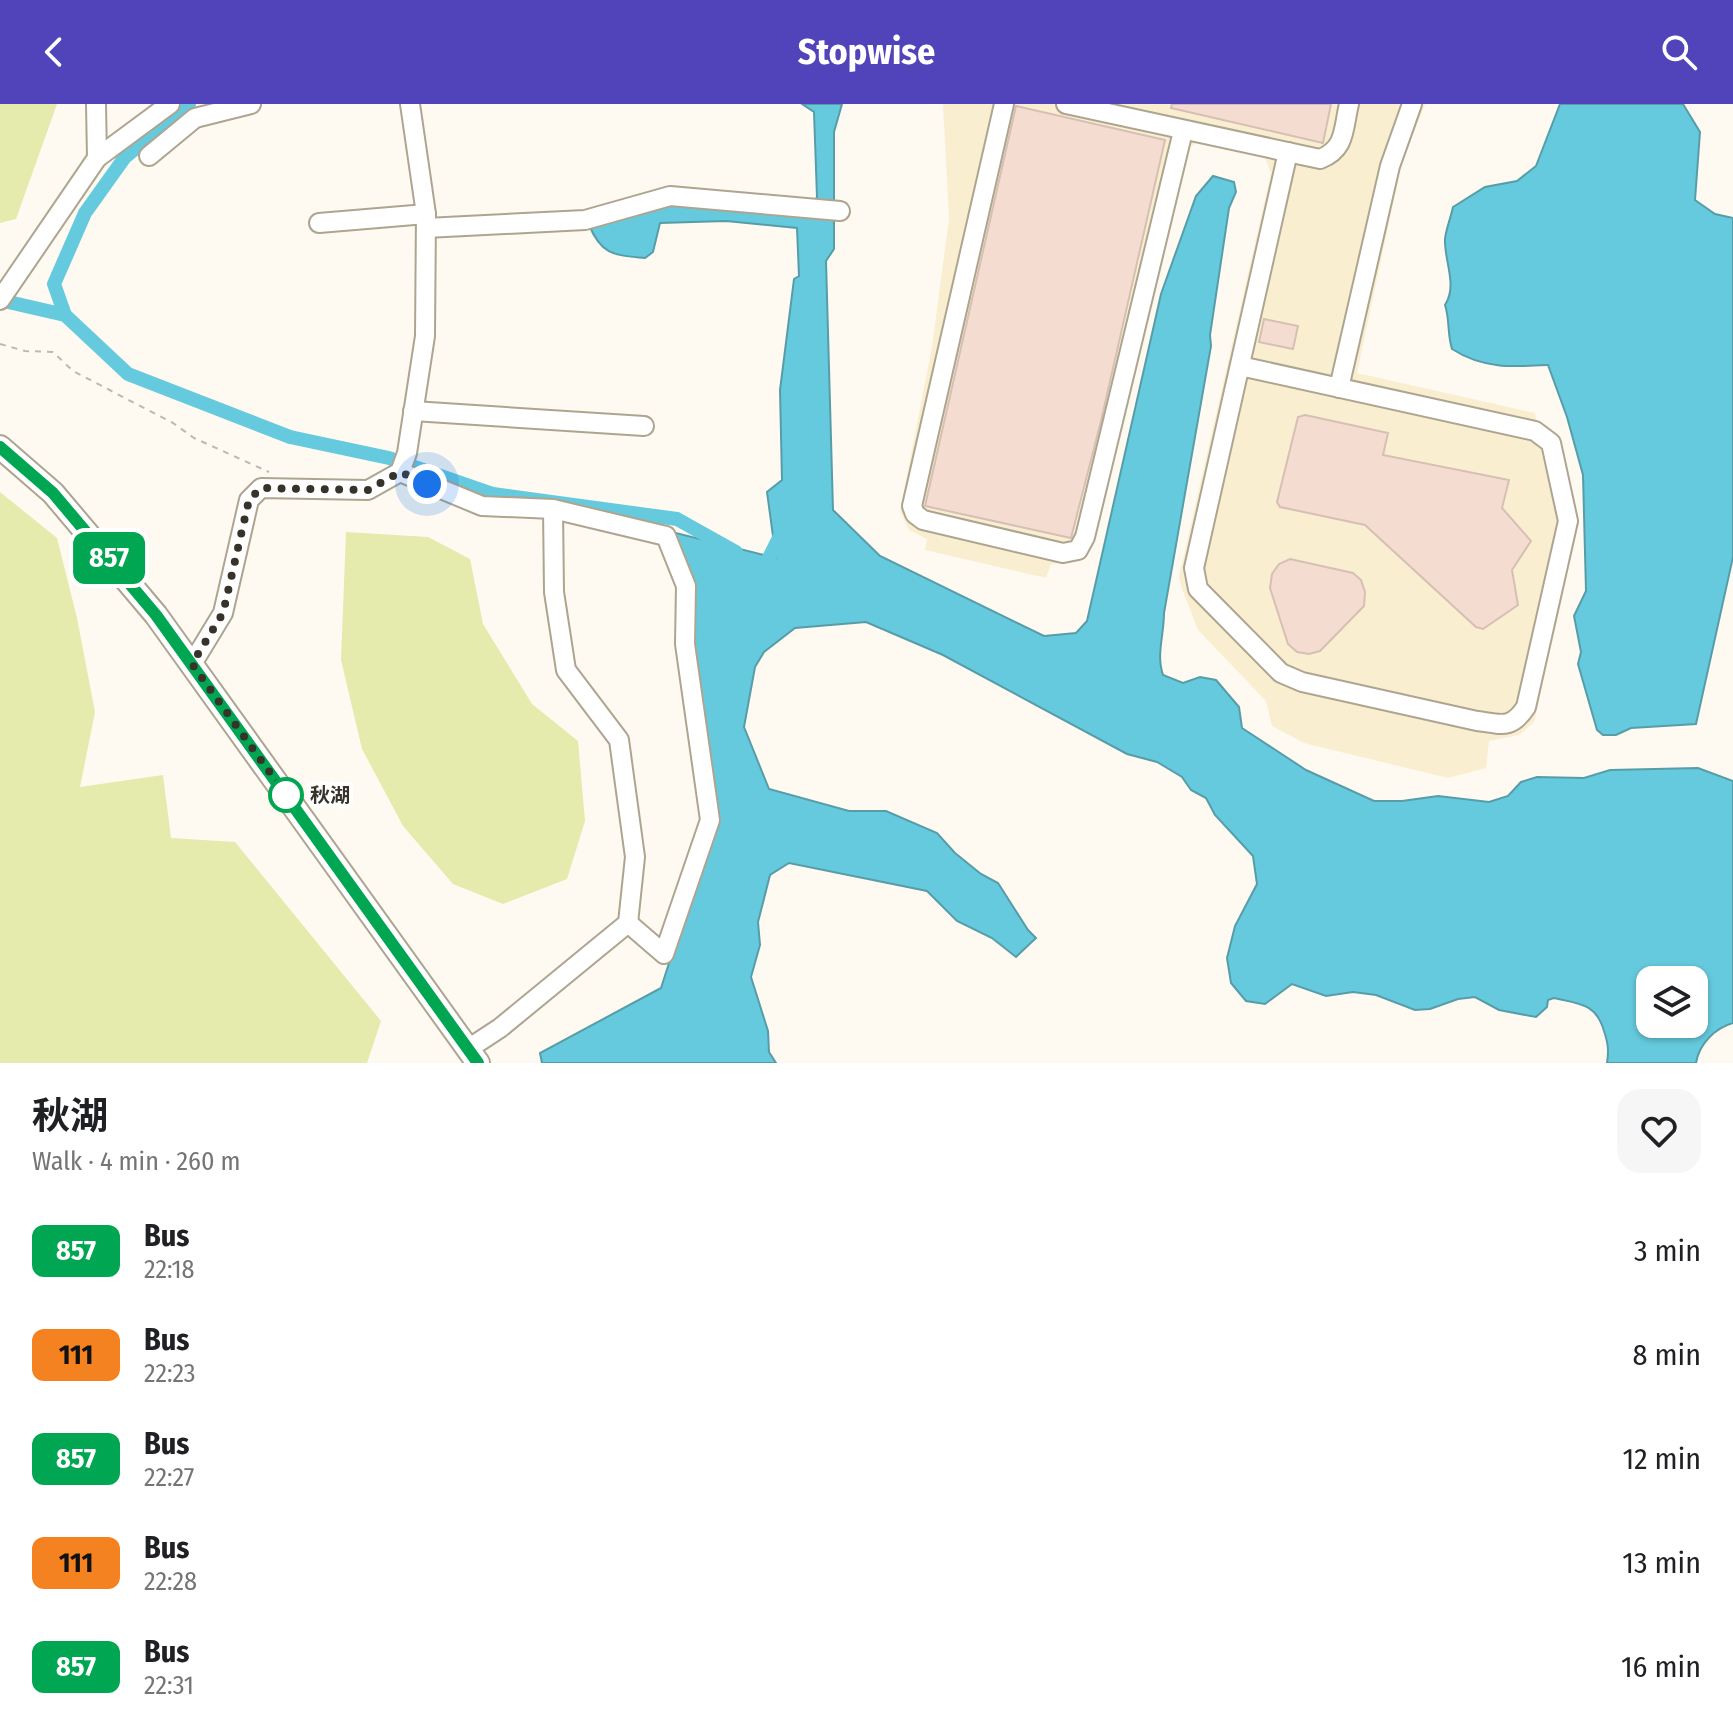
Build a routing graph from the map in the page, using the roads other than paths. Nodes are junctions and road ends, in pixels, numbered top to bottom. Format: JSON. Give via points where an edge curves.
{"nodes":[{"id":1,"x":96,"y":104,"type":"edge"},
{"id":2,"x":170,"y":104,"type":"edge"},
{"id":3,"x":251,"y":104,"type":"edge"},
{"id":4,"x":410,"y":104,"type":"edge"},
{"id":5,"x":1004,"y":104,"type":"edge"},
{"id":6,"x":1066,"y":104,"type":"edge"},
{"id":7,"x":1349,"y":104,"type":"edge"},
{"id":8,"x":1412,"y":104,"type":"edge"},
{"id":9,"x":1183,"y":131,"type":"junction"},
{"id":10,"x":1288,"y":152,"type":"junction"},
{"id":11,"x":149,"y":156,"type":"dead end"},
{"id":12,"x":97,"y":158,"type":"junction"},
{"id":13,"x":840,"y":211,"type":"dead end"},
{"id":14,"x":426,"y":221,"type":"junction"},
{"id":15,"x":319,"y":223,"type":"dead end"},
{"id":16,"x":2,"y":297,"type":"edge"},
{"id":17,"x":1240,"y":366,"type":"junction"},
{"id":18,"x":1339,"y":388,"type":"junction"},
{"id":19,"x":413,"y":411,"type":"junction"},
{"id":20,"x":644,"y":426,"type":"dead end"},
{"id":21,"x":0,"y":447,"type":"edge"},
{"id":22,"x":400,"y":472,"type":"junction"},
{"id":23,"x":553,"y":509,"type":"junction"},
{"id":24,"x":192,"y":664,"type":"junction"},
{"id":25,"x":628,"y":923,"type":"junction"},
{"id":26,"x":473,"y":1056,"type":"edge"}],
"edges":[{"from":1,"to":12,"type":"street"},
{"from":2,"to":12,"type":"street"},
{"from":3,"to":11,"type":"street","via":[[195,118]]},
{"from":4,"to":14,"type":"street"},
{"from":5,"to":9,"type":"street","via":[[912,506],[923,520],[1063,553],[1078,550],[1085,537]]},
{"from":6,"to":9,"type":"street"},
{"from":7,"to":10,"type":"street","via":[[1334,154],[1320,159]]},
{"from":8,"to":18,"type":"street","via":[[1390,166]]},
{"from":9,"to":10,"type":"street"},
{"from":10,"to":17,"type":"street"},
{"from":12,"to":16,"type":"street"},
{"from":13,"to":14,"type":"street","via":[[670,196],[585,220]]},
{"from":14,"to":15,"type":"street"},
{"from":14,"to":19,"type":"street","via":[[425,336]]},
{"from":17,"to":18,"type":"street"},
{"from":17,"to":18,"type":"street","via":[[1194,568],[1198,589],[1281,673],[1302,682],[1477,721],[1517,721],[1526,707],[1568,521],[1551,443],[1535,431]]},
{"from":19,"to":20,"type":"street"},
{"from":19,"to":22,"type":"street"},
{"from":21,"to":24,"type":"main road","via":[[53,493]]},
{"from":22,"to":23,"type":"street","via":[[482,506]]},
{"from":22,"to":24,"type":"street","via":[[368,490],[261,488],[249,500],[223,613]]},
{"from":23,"to":25,"type":"street","via":[[554,592],[566,670],[619,740],[635,857]]},
{"from":23,"to":25,"type":"street","via":[[666,536],[686,586],[685,644],[710,820],[664,954]]},
{"from":24,"to":26,"type":"main road"},
{"from":25,"to":26,"type":"street"}]}
